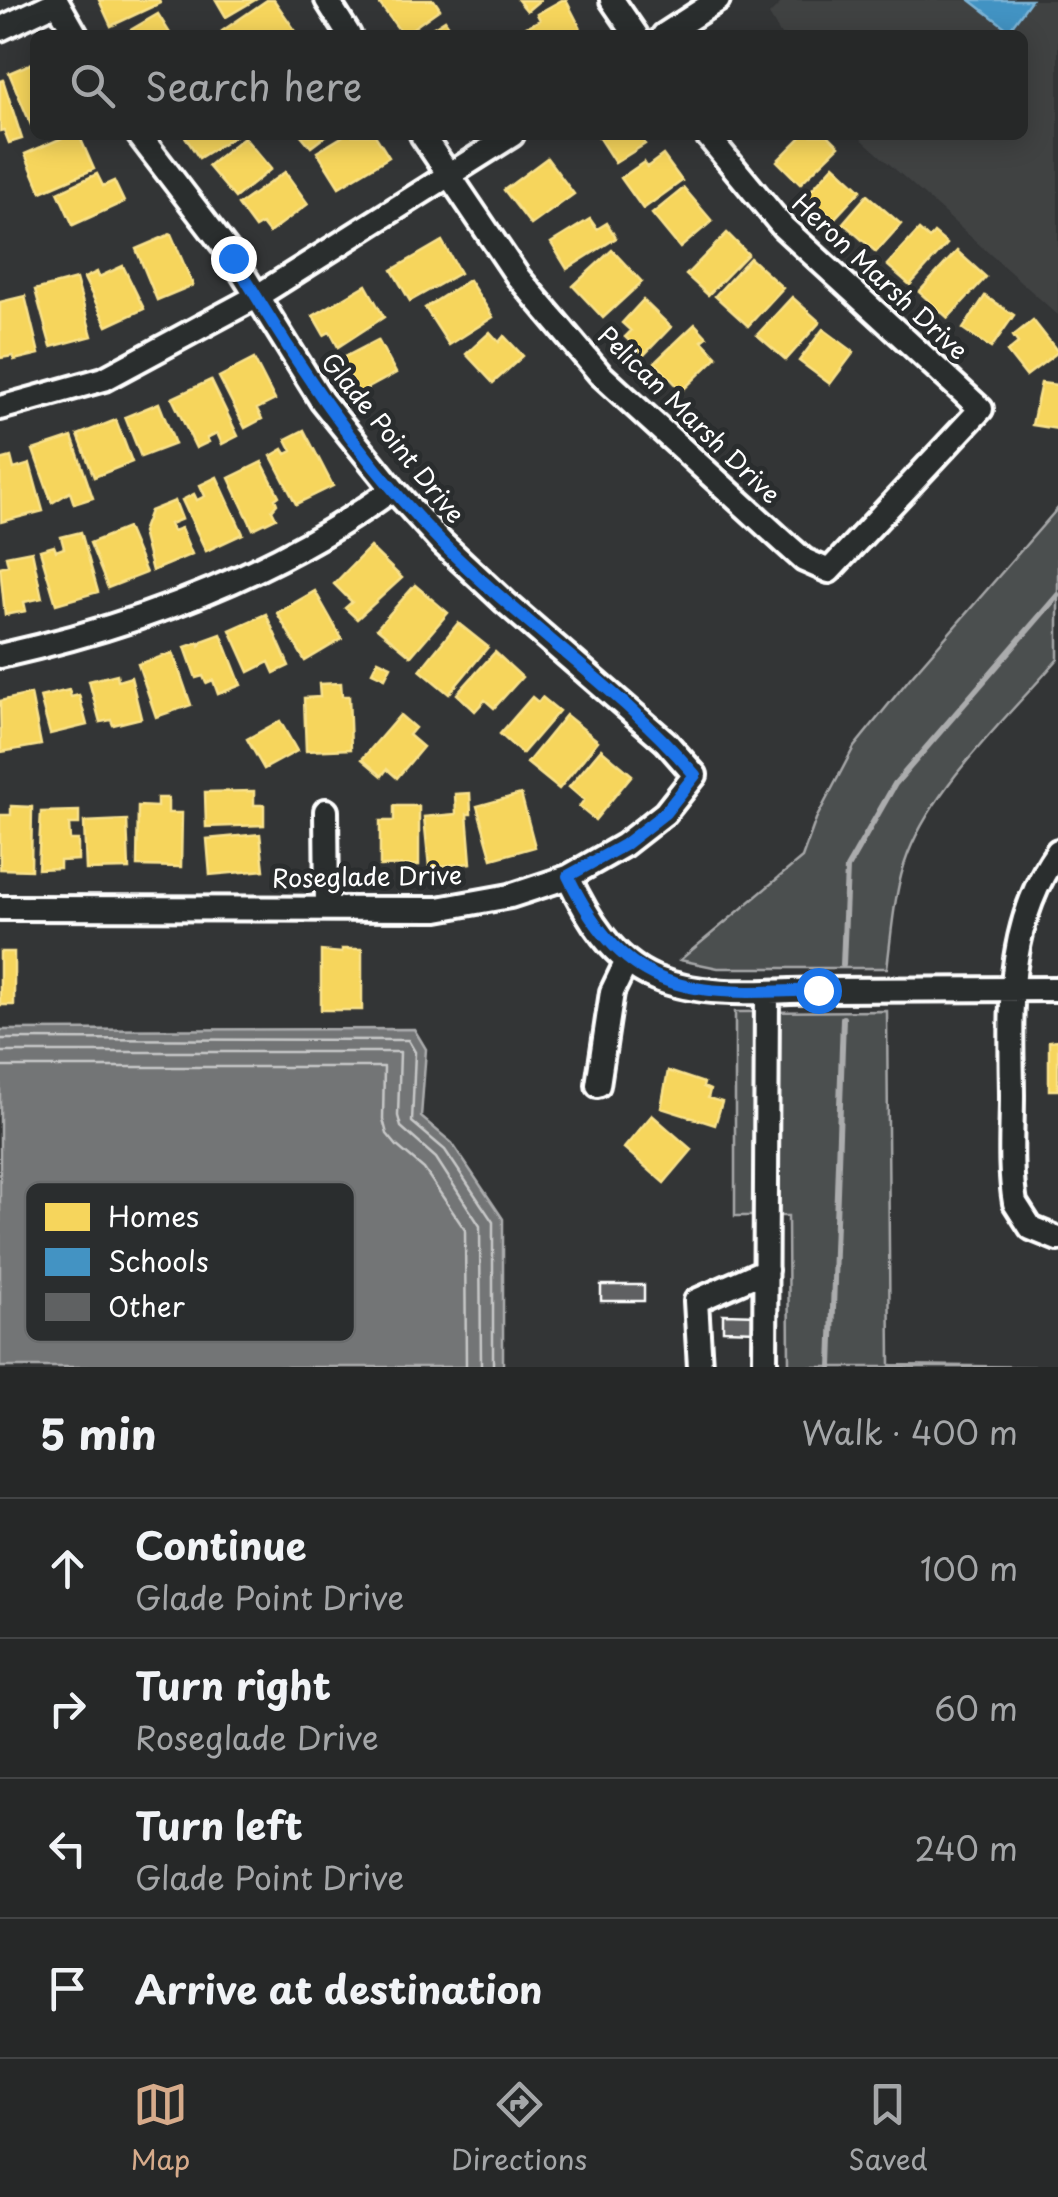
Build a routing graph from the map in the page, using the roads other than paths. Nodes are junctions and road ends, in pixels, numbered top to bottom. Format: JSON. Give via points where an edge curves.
{"nodes":[{"id":1,"x":326,"y":0,"type":"edge"},
{"id":2,"x":612,"y":0,"type":"edge"},
{"id":3,"x":718,"y":0,"type":"edge"},
{"id":4,"x":57,"y":1,"type":"edge"},
{"id":5,"x":0,"y":28,"type":"edge"},
{"id":6,"x":73,"y":30,"type":"edge"},
{"id":7,"x":346,"y":30,"type":"edge"},
{"id":8,"x":633,"y":30,"type":"edge"},
{"id":9,"x":672,"y":30,"type":"edge"},
{"id":10,"x":142,"y":140,"type":"edge"},
{"id":11,"x":426,"y":140,"type":"edge"},
{"id":12,"x":504,"y":140,"type":"edge"},
{"id":13,"x":711,"y":140,"type":"edge"},
{"id":14,"x":451,"y":175,"type":"junction"},
{"id":15,"x":256,"y":297,"type":"junction"},
{"id":16,"x":0,"y":408,"type":"edge"},
{"id":17,"x":393,"y":490,"type":"junction"},
{"id":18,"x":829,"y":571,"type":"joint"},
{"id":19,"x":0,"y":656,"type":"edge"},
{"id":20,"x":695,"y":775,"type":"joint"},
{"id":21,"x":326,"y":811,"type":"dead end"},
{"id":22,"x":1058,"y":851,"type":"edge"},
{"id":23,"x":568,"y":876,"type":"junction"},
{"id":24,"x":0,"y":908,"type":"edge"},
{"id":25,"x":326,"y":908,"type":"junction"},
{"id":26,"x":627,"y":961,"type":"junction"},
{"id":27,"x":1012,"y":989,"type":"junction"},
{"id":28,"x":1058,"y":989,"type":"edge"},
{"id":29,"x":768,"y":992,"type":"junction"},
{"id":30,"x":598,"y":1085,"type":"dead end"},
{"id":31,"x":1058,"y":1239,"type":"edge"},
{"id":32,"x":766,"y":1270,"type":"junction"},
{"id":33,"x":700,"y":1367,"type":"edge"},
{"id":34,"x":765,"y":1367,"type":"edge"}],
"edges":[{"from":1,"to":7,"type":"street"},
{"from":2,"to":8,"type":"street"},
{"from":3,"to":9,"type":"street"},
{"from":4,"to":5,"type":"street"},
{"from":4,"to":6,"type":"street"},
{"from":10,"to":15,"type":"street","name":"Glade Point Drive"},
{"from":11,"to":14,"type":"street","name":"Pelican Marsh Drive"},
{"from":12,"to":14,"type":"street"},
{"from":13,"to":18,"type":"street","name":"Heron Marsh Drive","via":[[783,227],[981,409]]},
{"from":14,"to":15,"type":"street"},
{"from":14,"to":18,"type":"street","name":"Pelican Marsh Drive","via":[[518,277],[600,374],[804,560]]},
{"from":15,"to":16,"type":"street","via":[[104,379]]},
{"from":15,"to":17,"type":"street","name":"Glade Point Drive","via":[[322,402]]},
{"from":17,"to":19,"type":"street","via":[[283,558],[194,598]]},
{"from":17,"to":20,"type":"street","name":"Glade Point Drive"},
{"from":20,"to":23,"type":"street","name":"Roseglade Drive","via":[[665,813]]},
{"from":21,"to":25,"type":"street"},
{"from":22,"to":27,"type":"street","via":[[1024,916]]},
{"from":23,"to":25,"type":"street","name":"Roseglade Drive","via":[[510,896],[438,908]]},
{"from":23,"to":26,"type":"street","via":[[598,931]]},
{"from":24,"to":25,"type":"street","name":"Roseglade Drive"},
{"from":26,"to":29,"type":"street","via":[[655,978],[696,989]]},
{"from":26,"to":30,"type":"street","via":[[612,992]]},
{"from":27,"to":28,"type":"street"},
{"from":27,"to":29,"type":"street"},
{"from":27,"to":31,"type":"street","via":[[1012,1187],[1031,1228]]},
{"from":29,"to":32,"type":"street"},
{"from":32,"to":33,"type":"street","via":[[696,1301]]},
{"from":32,"to":34,"type":"street"}]}
